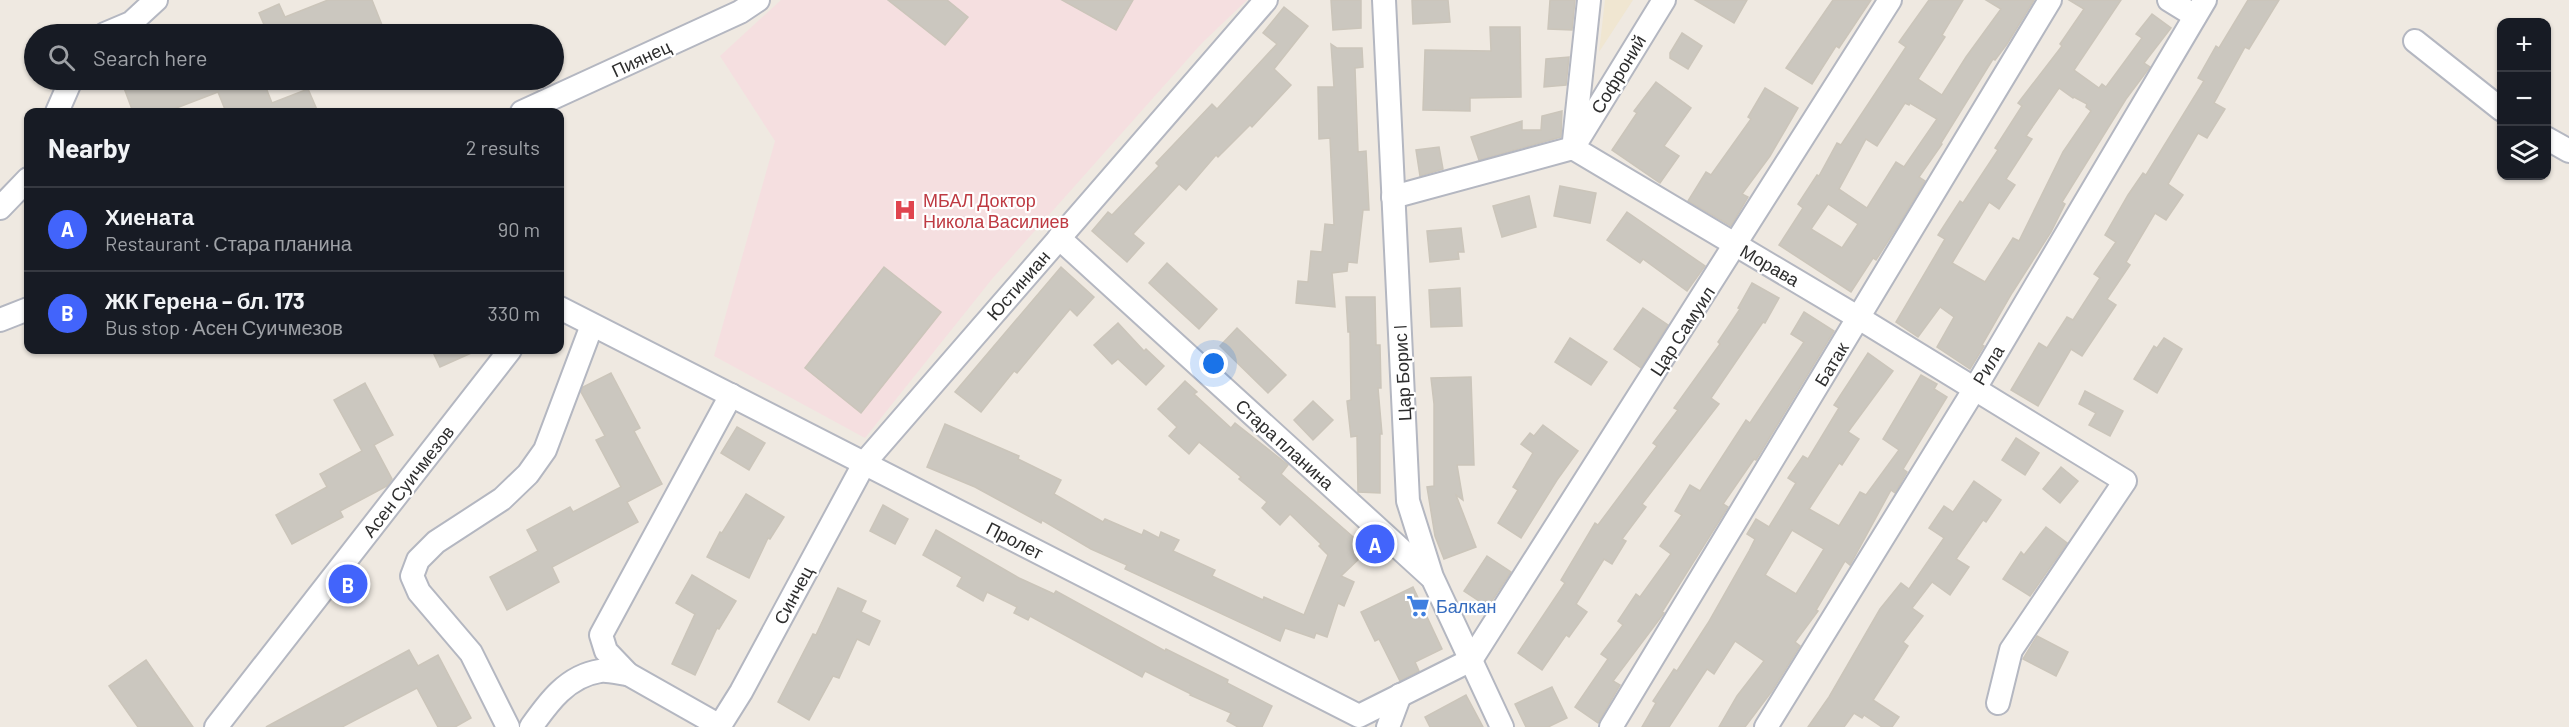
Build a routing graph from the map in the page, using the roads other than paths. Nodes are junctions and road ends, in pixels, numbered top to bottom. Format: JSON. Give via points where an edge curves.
{"nodes":[{"id":1,"x":156,"y":0,"type":"edge"},
{"id":2,"x":1266,"y":0,"type":"edge"},
{"id":3,"x":1384,"y":0,"type":"edge"},
{"id":4,"x":1589,"y":0,"type":"edge"},
{"id":5,"x":1664,"y":0,"type":"edge"},
{"id":6,"x":1890,"y":0,"type":"edge"},
{"id":7,"x":2050,"y":0,"type":"edge"},
{"id":8,"x":2169,"y":0,"type":"edge"},
{"id":9,"x":745,"y":4,"type":"edge"},
{"id":10,"x":2200,"y":8,"type":"edge"},
{"id":11,"x":129,"y":24,"type":"edge"},
{"id":12,"x":2415,"y":41,"type":"dead end"},
{"id":13,"x":67,"y":90,"type":"edge"},
{"id":14,"x":2497,"y":106,"type":"edge"},
{"id":15,"x":59,"y":108,"type":"edge"},
{"id":16,"x":530,"y":108,"type":"edge"},
{"id":17,"x":2551,"y":140,"type":"edge"},
{"id":18,"x":1573,"y":148,"type":"junction"},
{"id":19,"x":2569,"y":151,"type":"edge"},
{"id":20,"x":24,"y":183,"type":"edge"},
{"id":21,"x":1393,"y":196,"type":"junction"},
{"id":22,"x":0,"y":208,"type":"edge"},
{"id":23,"x":1059,"y":238,"type":"junction"},
{"id":24,"x":1736,"y":246,"type":"junction"},
{"id":25,"x":564,"y":310,"type":"edge"},
{"id":26,"x":24,"y":311,"type":"edge"},
{"id":27,"x":1859,"y":318,"type":"junction"},
{"id":28,"x":0,"y":320,"type":"edge"},
{"id":29,"x":592,"y":324,"type":"junction"},
{"id":30,"x":507,"y":354,"type":"edge"},
{"id":31,"x":1974,"y":390,"type":"junction"},
{"id":32,"x":731,"y":395,"type":"junction"},
{"id":33,"x":865,"y":462,"type":"junction"},
{"id":34,"x":1432,"y":577,"type":"junction"},
{"id":35,"x":1471,"y":660,"type":"junction"},
{"id":36,"x":628,"y":674,"type":"junction"},
{"id":37,"x":1400,"y":695,"type":"junction"},
{"id":38,"x":1998,"y":703,"type":"dead end"},
{"id":39,"x":719,"y":726,"type":"edge"},
{"id":40,"x":216,"y":727,"type":"edge"},
{"id":41,"x":508,"y":727,"type":"edge"},
{"id":42,"x":531,"y":727,"type":"edge"},
{"id":43,"x":1388,"y":727,"type":"edge"},
{"id":44,"x":1502,"y":727,"type":"edge"},
{"id":45,"x":1611,"y":727,"type":"edge"},
{"id":46,"x":1766,"y":727,"type":"edge"}],
"edges":[{"from":1,"to":11,"type":"street"},
{"from":2,"to":23,"type":"street","name":"Юстиниан"},
{"from":3,"to":21,"type":"street","name":"Цар Борис I"},
{"from":4,"to":18,"type":"street"},
{"from":5,"to":18,"type":"street","name":"Софроний"},
{"from":6,"to":24,"type":"street","name":"Цар Самуил"},
{"from":7,"to":27,"type":"street","name":"Батак"},
{"from":8,"to":10,"type":"street"},
{"from":9,"to":16,"type":"street","name":"Пиянец"},
{"from":10,"to":31,"type":"street","name":"Рила"},
{"from":12,"to":14,"type":"street"},
{"from":13,"to":15,"type":"street"},
{"from":17,"to":19,"type":"street"},
{"from":18,"to":21,"type":"street"},
{"from":18,"to":24,"type":"street","name":"Морава"},
{"from":20,"to":22,"type":"street"},
{"from":21,"to":34,"type":"street","name":"Цар Борис I","via":[[1408,501]]},
{"from":23,"to":33,"type":"street","name":"Юстиниан"},
{"from":23,"to":34,"type":"street","name":"Стара планина"},
{"from":24,"to":27,"type":"street","name":"Морава"},
{"from":24,"to":35,"type":"street","name":"Цар Самуил"},
{"from":25,"to":29,"type":"street","name":"Пролет"},
{"from":26,"to":28,"type":"street"},
{"from":27,"to":31,"type":"street","name":"Морава"},
{"from":27,"to":45,"type":"street","name":"Батак"},
{"from":29,"to":32,"type":"street","name":"Пролет"},
{"from":29,"to":41,"type":"street","via":[[545,450],[528,474],[502,499],[436,542],[418,560],[412,576],[419,592],[471,653]]},
{"from":30,"to":40,"type":"street","name":"Асен Суичмезов"},
{"from":31,"to":38,"type":"street","name":"Морава","via":[[2125,481],[2011,650]]},
{"from":31,"to":46,"type":"street","name":"Рила"},
{"from":32,"to":33,"type":"street","name":"Пролет"},
{"from":32,"to":36,"type":"street","via":[[601,635],[606,651]]},
{"from":33,"to":37,"type":"street","name":"Пролет","via":[[1359,716]]},
{"from":33,"to":39,"type":"street","name":"Синчец"},
{"from":34,"to":35,"type":"street","name":"Цар Борис I"},
{"from":35,"to":37,"type":"street","name":"Пролет"},
{"from":35,"to":44,"type":"street","name":"Цар Борис I"},
{"from":36,"to":39,"type":"street"},
{"from":36,"to":42,"type":"street","via":[[600,671],[576,679],[552,696]]},
{"from":37,"to":43,"type":"street"}]}
